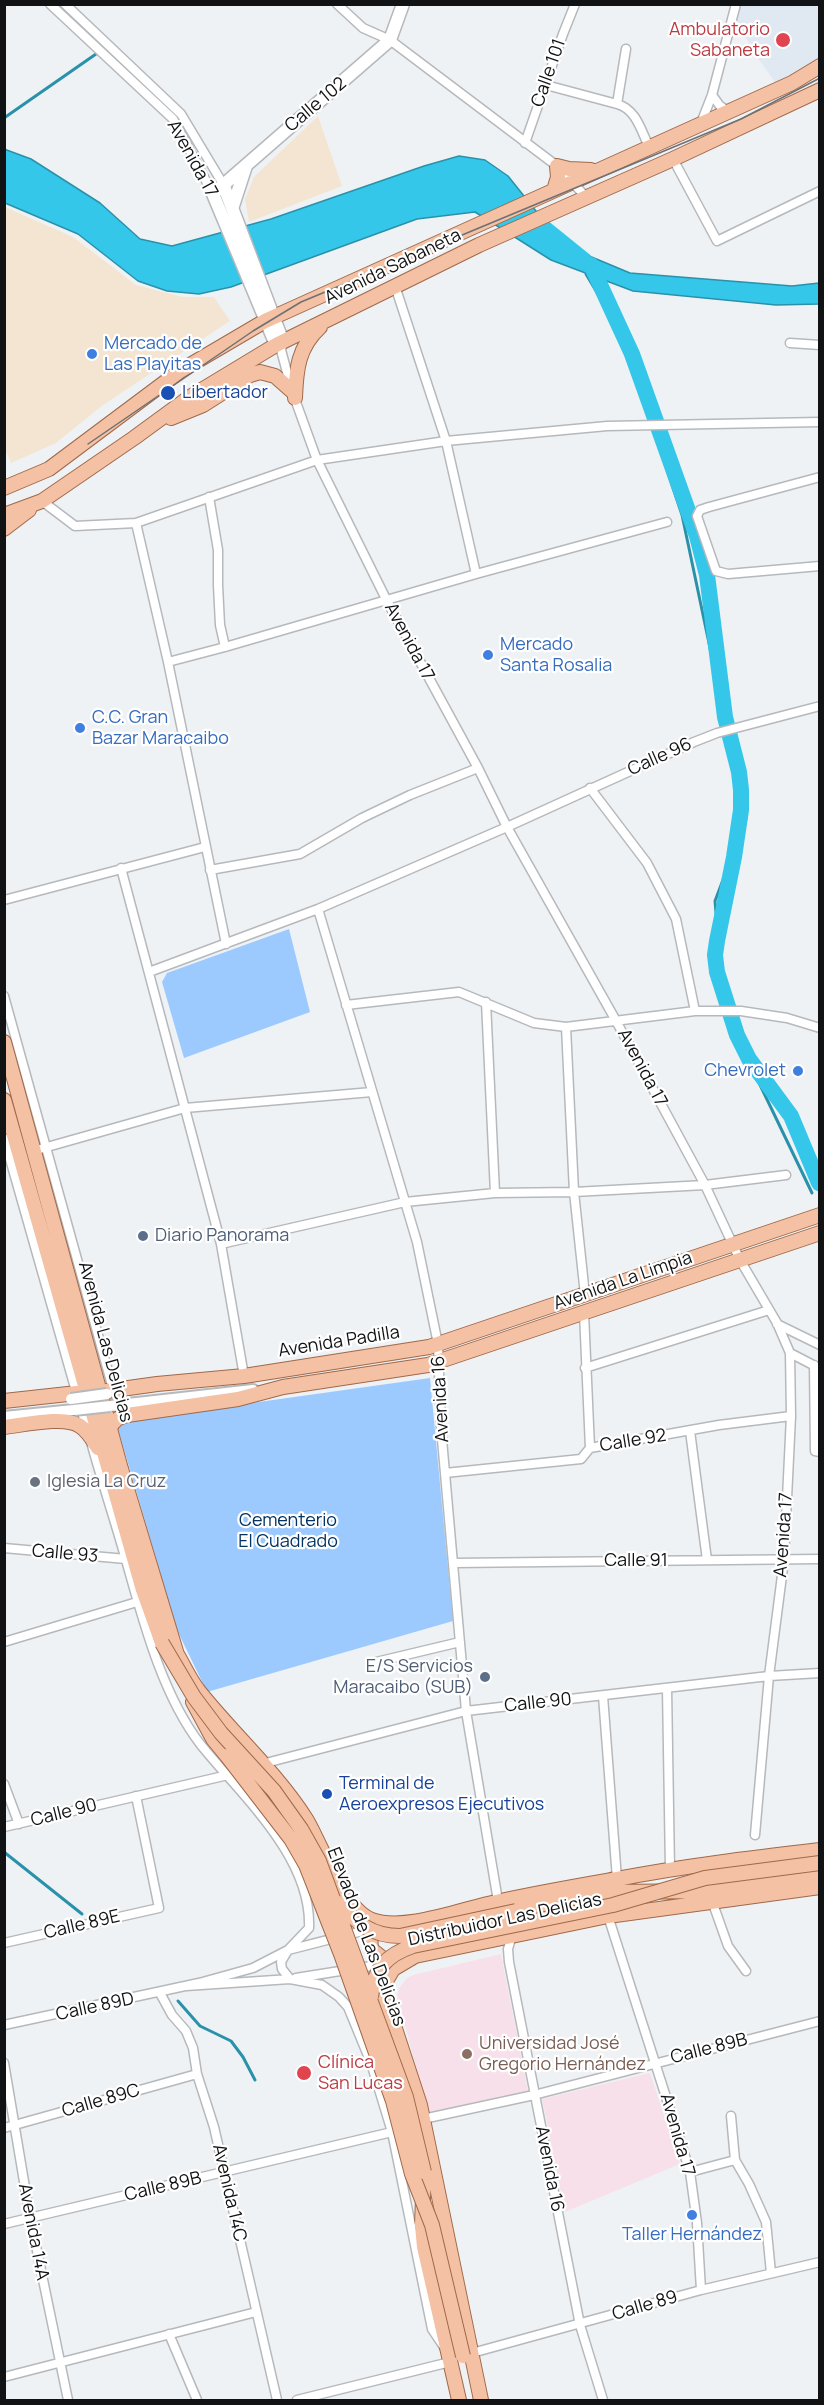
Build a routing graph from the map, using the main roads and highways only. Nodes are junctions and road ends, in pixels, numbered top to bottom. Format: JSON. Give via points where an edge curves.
{"nodes":[{"id":1,"x":403,"y":4,"type":"edge"},
{"id":2,"x":819,"y":66,"type":"edge"},
{"id":3,"x":819,"y":90,"type":"edge"},
{"id":4,"x":246,"y":165,"type":"junction"},
{"id":5,"x":602,"y":169,"type":"junction"},
{"id":6,"x":223,"y":184,"type":"junction"},
{"id":7,"x":553,"y":190,"type":"junction"},
{"id":8,"x":213,"y":194,"type":"joint"},
{"id":9,"x":235,"y":211,"type":"junction"},
{"id":10,"x":258,"y":290,"type":"junction"},
{"id":11,"x":332,"y":317,"type":"junction"},
{"id":12,"x":270,"y":319,"type":"junction"},
{"id":13,"x":280,"y":346,"type":"junction"},
{"id":14,"x":150,"y":427,"type":"junction"},
{"id":15,"x":4,"y":488,"type":"edge"},
{"id":16,"x":42,"y":501,"type":"junction"},
{"id":17,"x":4,"y":515,"type":"edge"},
{"id":18,"x":4,"y":529,"type":"edge"},
{"id":19,"x":4,"y":1042,"type":"edge"},
{"id":20,"x":4,"y":1100,"type":"edge"},
{"id":21,"x":11,"y":1158,"type":"edge"},
{"id":22,"x":819,"y":1215,"type":"edge"},
{"id":23,"x":819,"y":1233,"type":"edge"},
{"id":24,"x":438,"y":1344,"type":"joint"},
{"id":25,"x":438,"y":1362,"type":"joint"},
{"id":26,"x":94,"y":1392,"type":"junction"},
{"id":27,"x":4,"y":1401,"type":"edge"},
{"id":28,"x":4,"y":1427,"type":"edge"},
{"id":29,"x":110,"y":1429,"type":"junction"},
{"id":30,"x":88,"y":1434,"type":"junction"},
{"id":31,"x":106,"y":1460,"type":"junction"},
{"id":32,"x":162,"y":1643,"type":"joint"},
{"id":33,"x":176,"y":1651,"type":"junction"},
{"id":34,"x":819,"y":1850,"type":"edge"},
{"id":35,"x":819,"y":1863,"type":"edge"},
{"id":36,"x":819,"y":1884,"type":"edge"},
{"id":37,"x":334,"y":1897,"type":"junction"},
{"id":38,"x":391,"y":1924,"type":"junction"},
{"id":39,"x":403,"y":1961,"type":"junction"},
{"id":40,"x":371,"y":1998,"type":"junction"},
{"id":41,"x":467,"y":2354,"type":"junction"},
{"id":42,"x":459,"y":2400,"type":"edge"},
{"id":43,"x":472,"y":2400,"type":"edge"},
{"id":44,"x":481,"y":2400,"type":"edge"}],
"edges":[{"from":1,"to":4,"type":"main road","name":"Calle 102","via":[[390,40]]},
{"from":2,"to":5,"type":"main road","name":"Avenida Sabaneta","via":[[792,83]]},
{"from":3,"to":11,"type":"main road","name":"Avenida Sabaneta","via":[[479,245]]},
{"from":4,"to":6,"type":"main road","name":"Calle 102"},
{"from":4,"to":9,"type":"main road","via":[[237,186]]},
{"from":5,"to":7,"type":"main road","name":"Avenida Sabaneta"},
{"from":5,"to":7,"type":"main road","via":[[583,171],[557,166]]},
{"from":6,"to":8,"type":"main road","name":"Calle 102"},
{"from":6,"to":9,"type":"main road","name":"Avenida 17"},
{"from":7,"to":12,"type":"main road","name":"Avenida Sabaneta"},
{"from":8,"to":10,"type":"main road","name":"Avenida 17"},
{"from":9,"to":10,"type":"main road","name":"Avenida 17"},
{"from":10,"to":12,"type":"main road","name":"Avenida 17"},
{"from":11,"to":13,"type":"main road","name":"Avenida Sabaneta"},
{"from":11,"to":14,"type":"main road","via":[[302,348],[293,395],[275,376],[260,372],[203,405]]},
{"from":12,"to":13,"type":"main road","name":"Avenida 17"},
{"from":12,"to":15,"type":"main road","name":"Avenida Sabaneta","via":[[180,371],[49,469]]},
{"from":13,"to":14,"type":"main road","name":"Avenida Sabaneta","via":[[190,397]]},
{"from":14,"to":16,"type":"main road","name":"Avenida Sabaneta"},
{"from":16,"to":17,"type":"main road","name":"Avenida Sabaneta"},
{"from":16,"to":18,"type":"main road"},
{"from":19,"to":26,"type":"main road","name":"Avenida Las Delicias","via":[[40,1149]]},
{"from":20,"to":21,"type":"main road","name":"Avenida Las Delicias"},
{"from":21,"to":26,"type":"main road","name":"Avenida Las Delicias"},
{"from":22,"to":24,"type":"main road","name":"Avenida La Limpia"},
{"from":23,"to":25,"type":"main road","name":"Avenida La Limpia"},
{"from":24,"to":26,"type":"main road","name":"Avenida Padilla","via":[[244,1376]]},
{"from":25,"to":29,"type":"main road","name":"Avenida Padilla","via":[[283,1387],[238,1400],[128,1415],[120,1417]]},
{"from":26,"to":27,"type":"main road","name":"Avenida Padilla"},
{"from":26,"to":29,"type":"main road","name":"Avenida Las Delicias"},
{"from":26,"to":30,"type":"main road"},
{"from":26,"to":31,"type":"main road","name":"Avenida Las Delicias"},
{"from":28,"to":30,"type":"main road","via":[[73,1422]]},
{"from":29,"to":33,"type":"main road","name":"Avenida Las Delicias"},
{"from":30,"to":31,"type":"main road"},
{"from":31,"to":32,"type":"main road","name":"Avenida Las Delicias"},
{"from":32,"to":37,"type":"main road","name":"Elevado de Las Delicias","bridge":true,"via":[[194,1697],[301,1829]]},
{"from":33,"to":38,"type":"main road","name":"Distribuidor Las Delicias","via":[[197,1688],[286,1791],[306,1820],[344,1895],[358,1912],[371,1920]]},
{"from":33,"to":41,"type":"main road","name":"Elevado de Las Delicias","bridge":true,"via":[[182,1674],[213,1739],[291,1839],[306,1865],[393,2101]]},
{"from":34,"to":38,"type":"main road","name":"Distribuidor Las Delicias","via":[[617,1879]]},
{"from":35,"to":40,"type":"main road","bridge":true,"via":[[705,1878],[613,1905],[413,1946],[378,1968]]},
{"from":36,"to":37,"type":"main road","bridge":true,"via":[[612,1892],[400,1936],[386,1936],[366,1928]]},
{"from":36,"to":39,"type":"main road","name":"Distribuidor Las Delicias","via":[[608,1916]]},
{"from":37,"to":40,"type":"main road","name":"Elevado de Las Delicias","bridge":true},
{"from":38,"to":39,"type":"main road","via":[[373,1933],[370,1944],[382,1958]]},
{"from":39,"to":41,"type":"main road","name":"Distribuidor Las Delicias","via":[[393,1969],[384,1995],[423,2119]]},
{"from":40,"to":42,"type":"main road","name":"Elevado de Las Delicias","bridge":true,"via":[[406,2097],[424,2172],[424,2247]]},
{"from":41,"to":43,"type":"main road","name":"Elevado de Las Delicias"},
{"from":41,"to":44,"type":"main road","name":"Distribuidor Las Delicias"}]}
